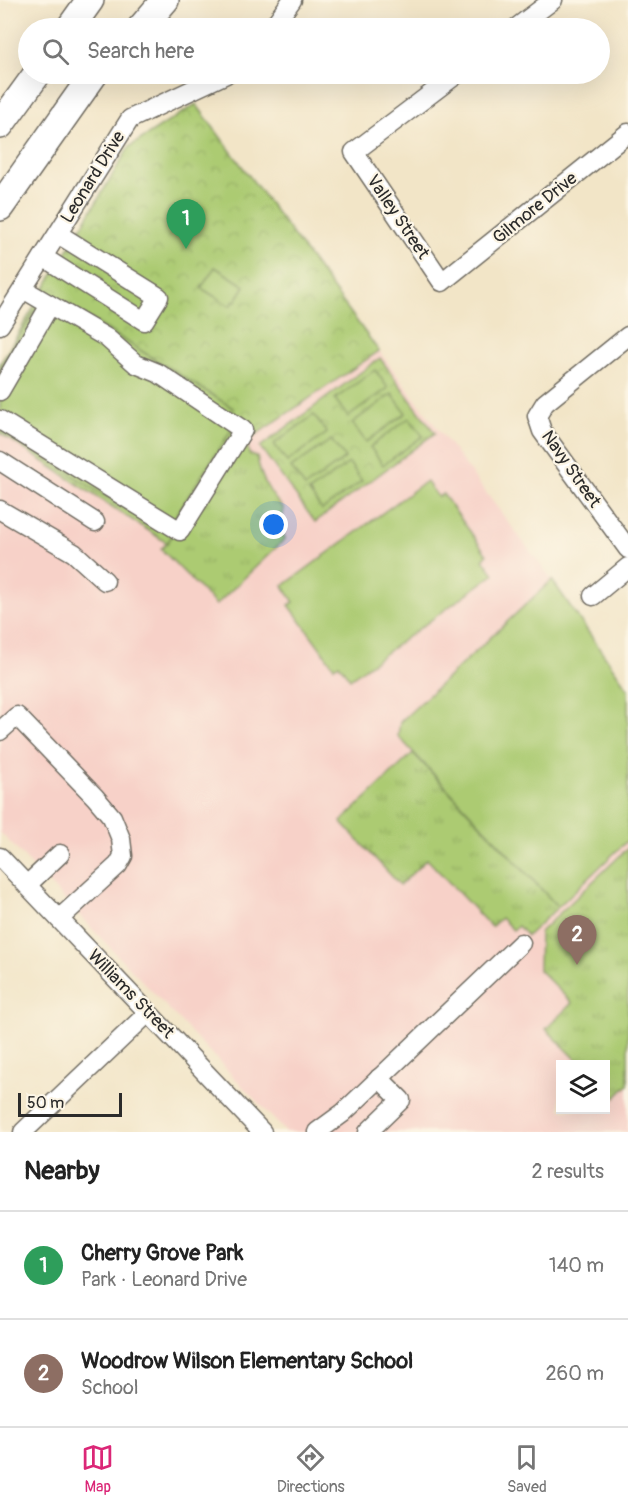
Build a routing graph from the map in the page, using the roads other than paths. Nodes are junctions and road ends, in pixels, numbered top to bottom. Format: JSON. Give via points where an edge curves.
{"nodes":[{"id":1,"x":90,"y":0,"type":"edge"},
{"id":2,"x":145,"y":0,"type":"edge"},
{"id":3,"x":165,"y":0,"type":"edge"},
{"id":4,"x":292,"y":0,"type":"edge"},
{"id":5,"x":553,"y":0,"type":"edge"},
{"id":6,"x":77,"y":18,"type":"edge"},
{"id":7,"x":132,"y":18,"type":"edge"},
{"id":8,"x":150,"y":18,"type":"edge"},
{"id":9,"x":279,"y":18,"type":"edge"},
{"id":10,"x":529,"y":18,"type":"edge"},
{"id":11,"x":30,"y":84,"type":"edge"},
{"id":12,"x":87,"y":84,"type":"edge"},
{"id":13,"x":91,"y":84,"type":"edge"},
{"id":14,"x":204,"y":84,"type":"edge"},
{"id":15,"x":444,"y":84,"type":"edge"},
{"id":16,"x":72,"y":104,"type":"junction"},
{"id":17,"x":0,"y":125,"type":"edge"},
{"id":18,"x":628,"y":134,"type":"edge"},
{"id":19,"x":0,"y":207,"type":"edge"},
{"id":20,"x":58,"y":234,"type":"junction"},
{"id":21,"x":43,"y":256,"type":"junction"},
{"id":22,"x":442,"y":282,"type":"joint"},
{"id":23,"x":23,"y":289,"type":"junction"},
{"id":24,"x":50,"y":305,"type":"junction"},
{"id":25,"x":0,"y":326,"type":"edge"},
{"id":26,"x":628,"y":336,"type":"edge"},
{"id":27,"x":0,"y":392,"type":"edge"},
{"id":28,"x":0,"y":420,"type":"edge"},
{"id":29,"x":0,"y":461,"type":"edge"},
{"id":30,"x":0,"y":510,"type":"edge"},
{"id":31,"x":95,"y":522,"type":"dead end"},
{"id":32,"x":628,"y":549,"type":"edge"},
{"id":33,"x":628,"y":567,"type":"edge"},
{"id":34,"x":105,"y":581,"type":"dead end"},
{"id":35,"x":593,"y":596,"type":"dead end"},
{"id":36,"x":0,"y":731,"type":"edge"},
{"id":37,"x":60,"y":854,"type":"dead end"},
{"id":38,"x":0,"y":857,"type":"edge"},
{"id":39,"x":27,"y":885,"type":"junction"},
{"id":40,"x":59,"y":919,"type":"junction"},
{"id":41,"x":521,"y":943,"type":"dead end"},
{"id":42,"x":148,"y":1012,"type":"junction"},
{"id":43,"x":379,"y":1078,"type":"junction"},
{"id":44,"x":257,"y":1130,"type":"edge"},
{"id":45,"x":23,"y":1132,"type":"edge"},
{"id":46,"x":317,"y":1132,"type":"edge"},
{"id":47,"x":368,"y":1132,"type":"edge"}],
"edges":[{"from":1,"to":6,"type":"highway"},
{"from":2,"to":7,"type":"highway"},
{"from":3,"to":8,"type":"highway"},
{"from":4,"to":9,"type":"street"},
{"from":5,"to":10,"type":"street"},
{"from":11,"to":17,"type":"highway"},
{"from":12,"to":16,"type":"highway"},
{"from":13,"to":16,"type":"highway"},
{"from":14,"to":20,"type":"street","name":"Leonard Drive","via":[[130,118]]},
{"from":15,"to":22,"type":"street","name":"Valley Street","via":[[354,152]]},
{"from":16,"to":19,"type":"highway"},
{"from":18,"to":22,"type":"street","name":"Gilmore Drive"},
{"from":20,"to":21,"type":"street","name":"Leonard Drive"},
{"from":20,"to":21,"type":"street","via":[[159,297],[144,321]]},
{"from":21,"to":23,"type":"street","name":"Leonard Drive"},
{"from":23,"to":24,"type":"street"},
{"from":23,"to":25,"type":"street","name":"Leonard Drive"},
{"from":24,"to":27,"type":"street"},
{"from":24,"to":28,"type":"street","via":[[107,338],[136,364],[158,373],[243,430],[180,531]]},
{"from":26,"to":32,"type":"street","name":"Navy Street","via":[[545,403],[537,416],[542,431]]},
{"from":29,"to":31,"type":"street"},
{"from":30,"to":34,"type":"street","via":[[74,553]]},
{"from":33,"to":35,"type":"street"},
{"from":36,"to":40,"type":"street","via":[[17,716],[95,797],[112,817],[122,839],[123,856],[118,865]]},
{"from":37,"to":39,"type":"street"},
{"from":38,"to":39,"type":"street","name":"Williams Street"},
{"from":39,"to":40,"type":"street","name":"Williams Street"},
{"from":40,"to":42,"type":"street","name":"Williams Street"},
{"from":41,"to":43,"type":"street"},
{"from":42,"to":44,"type":"street","name":"Williams Street"},
{"from":42,"to":45,"type":"street"},
{"from":43,"to":46,"type":"street"},
{"from":43,"to":47,"type":"street","via":[[401,1100]]}]}
